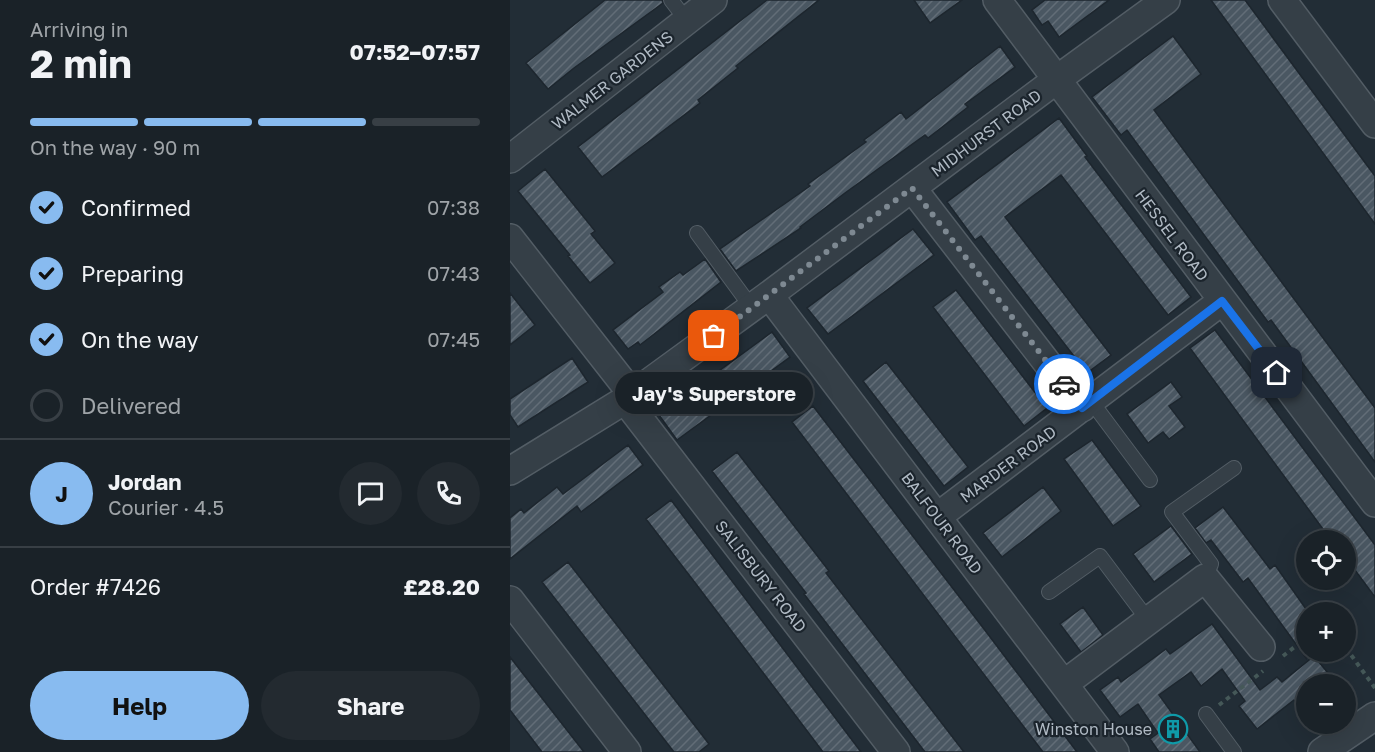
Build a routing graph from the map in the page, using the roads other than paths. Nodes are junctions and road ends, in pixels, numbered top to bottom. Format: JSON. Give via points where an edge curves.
{"nodes":[{"id":1,"x":671,"y":0,"type":"edge"},
{"id":2,"x":713,"y":0,"type":"edge"},
{"id":3,"x":997,"y":0,"type":"edge"},
{"id":4,"x":1166,"y":0,"type":"edge"},
{"id":5,"x":1282,"y":0,"type":"edge"},
{"id":6,"x":687,"y":21,"type":"junction"},
{"id":7,"x":1056,"y":80,"type":"junction"},
{"id":8,"x":1375,"y":124,"type":"edge"},
{"id":9,"x":510,"y":159,"type":"edge"},
{"id":10,"x":912,"y":188,"type":"junction"},
{"id":11,"x":697,"y":233,"type":"dead end"},
{"id":12,"x":510,"y":238,"type":"edge"},
{"id":13,"x":761,"y":301,"type":"junction"},
{"id":14,"x":1222,"y":301,"type":"junction"},
{"id":15,"x":629,"y":397,"type":"junction"},
{"id":16,"x":1087,"y":405,"type":"junction"},
{"id":17,"x":1234,"y":468,"type":"dead end"},
{"id":18,"x":510,"y":471,"type":"edge"},
{"id":19,"x":1150,"y":480,"type":"dead end"},
{"id":20,"x":1375,"y":503,"type":"edge"},
{"id":21,"x":937,"y":517,"type":"junction"},
{"id":22,"x":1205,"y":578,"type":"junction"},
{"id":23,"x":1049,"y":592,"type":"dead end"},
{"id":24,"x":510,"y":600,"type":"edge"},
{"id":25,"x":1148,"y":620,"type":"junction"},
{"id":26,"x":1267,"y":659,"type":"road end"},
{"id":27,"x":1064,"y":684,"type":"junction"},
{"id":28,"x":1206,"y":714,"type":"road end"},
{"id":29,"x":1375,"y":717,"type":"edge"},
{"id":30,"x":1329,"y":750,"type":"edge"},
{"id":31,"x":627,"y":752,"type":"edge"},
{"id":32,"x":897,"y":752,"type":"edge"},
{"id":33,"x":1115,"y":752,"type":"edge"},
{"id":34,"x":1234,"y":752,"type":"edge"}],
"edges":[{"from":1,"to":6,"type":"lane"},
{"from":2,"to":6,"type":"street","name":"WALMER GARDENS"},
{"from":3,"to":7,"type":"street","name":"HESSEL ROAD"},
{"from":4,"to":7,"type":"street","name":"MIDHURST ROAD"},
{"from":5,"to":8,"type":"street"},
{"from":6,"to":9,"type":"street","name":"WALMER GARDENS"},
{"from":7,"to":10,"type":"street","name":"MIDHURST ROAD"},
{"from":7,"to":14,"type":"street","name":"HESSEL ROAD"},
{"from":10,"to":13,"type":"street","name":"MIDHURST ROAD"},
{"from":10,"to":16,"type":"street"},
{"from":11,"to":13,"type":"lane"},
{"from":12,"to":15,"type":"street","name":"SALISBURY ROAD"},
{"from":13,"to":15,"type":"street","name":"MIDHURST ROAD"},
{"from":13,"to":21,"type":"street","name":"BALFOUR ROAD"},
{"from":14,"to":16,"type":"street","name":"MARDER ROAD"},
{"from":14,"to":20,"type":"street","name":"HESSEL ROAD"},
{"from":15,"to":18,"type":"street","name":"MIDHURST ROAD"},
{"from":15,"to":32,"type":"street","name":"SALISBURY ROAD"},
{"from":16,"to":19,"type":"lane"},
{"from":16,"to":21,"type":"street","name":"MARDER ROAD"},
{"from":17,"to":22,"type":"lane","via":[[1172,513],[1211,564]]},
{"from":21,"to":27,"type":"street","name":"BALFOUR ROAD"},
{"from":22,"to":25,"type":"street"},
{"from":22,"to":26,"type":"street"},
{"from":23,"to":25,"type":"lane","via":[[1100,556]]},
{"from":24,"to":31,"type":"street"},
{"from":25,"to":27,"type":"street"},
{"from":27,"to":33,"type":"street","name":"BALFOUR ROAD"},
{"from":28,"to":34,"type":"lane"},
{"from":29,"to":30,"type":"street"}]}
